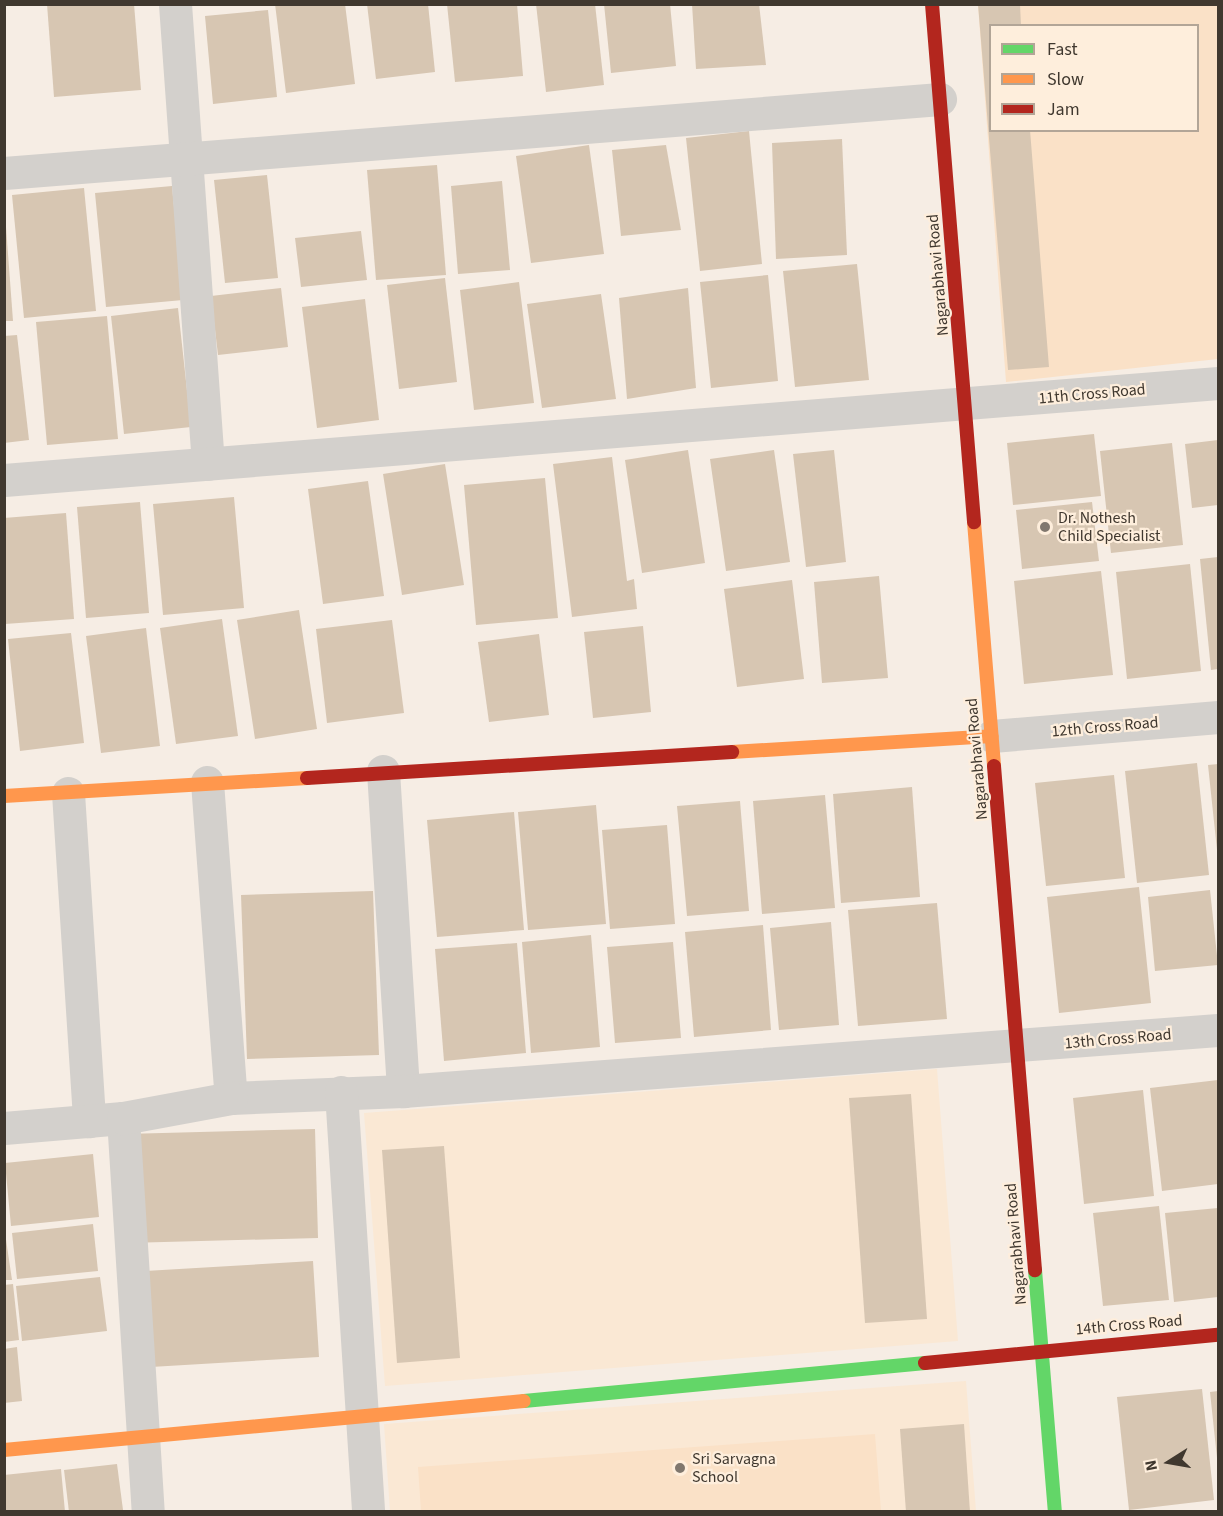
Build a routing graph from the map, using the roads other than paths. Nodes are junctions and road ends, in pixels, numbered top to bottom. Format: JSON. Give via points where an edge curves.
{"nodes":[{"id":1,"x":175,"y":4,"type":"edge"},
{"id":2,"x":932,"y":4,"type":"edge"},
{"id":3,"x":940,"y":99,"type":"junction"},
{"id":4,"x":183,"y":159,"type":"junction"},
{"id":5,"x":4,"y":173,"type":"edge"},
{"id":6,"x":1218,"y":383,"type":"edge"},
{"id":7,"x":965,"y":405,"type":"junction"},
{"id":8,"x":208,"y":464,"type":"junction"},
{"id":9,"x":4,"y":480,"type":"edge"},
{"id":10,"x":1218,"y":717,"type":"edge"},
{"id":11,"x":992,"y":736,"type":"junction"},
{"id":12,"x":383,"y":771,"type":"junction"},
{"id":13,"x":207,"y":782,"type":"junction"},
{"id":14,"x":68,"y":793,"type":"junction"},
{"id":15,"x":4,"y":796,"type":"edge"},
{"id":16,"x":1218,"y":1030,"type":"edge"},
{"id":17,"x":1017,"y":1048,"type":"junction"},
{"id":18,"x":403,"y":1091,"type":"junction"},
{"id":19,"x":341,"y":1092,"type":"junction"},
{"id":20,"x":231,"y":1098,"type":"junction"},
{"id":21,"x":123,"y":1118,"type":"junction"},
{"id":22,"x":89,"y":1121,"type":"junction"},
{"id":23,"x":4,"y":1128,"type":"edge"},
{"id":24,"x":1218,"y":1335,"type":"edge"},
{"id":25,"x":1042,"y":1348,"type":"junction"},
{"id":26,"x":363,"y":1413,"type":"junction"},
{"id":27,"x":142,"y":1435,"type":"junction"},
{"id":28,"x":4,"y":1450,"type":"edge"},
{"id":29,"x":148,"y":1512,"type":"edge"},
{"id":30,"x":368,"y":1512,"type":"edge"},
{"id":31,"x":1055,"y":1512,"type":"edge"}],
"edges":[{"from":1,"to":4,"type":"street"},
{"from":2,"to":3,"type":"street","name":"Nagarabhavi Road"},
{"from":3,"to":4,"type":"street"},
{"from":3,"to":7,"type":"street","name":"Nagarabhavi Road"},
{"from":4,"to":5,"type":"street"},
{"from":4,"to":8,"type":"street"},
{"from":6,"to":7,"type":"street","name":"11th Cross Road"},
{"from":7,"to":8,"type":"street","name":"11th Cross Road"},
{"from":7,"to":11,"type":"street","name":"Nagarabhavi Road"},
{"from":8,"to":9,"type":"street","name":"11th Cross Road"},
{"from":10,"to":11,"type":"street","name":"12th Cross Road"},
{"from":11,"to":12,"type":"street"},
{"from":11,"to":17,"type":"street","name":"Nagarabhavi Road"},
{"from":12,"to":13,"type":"street"},
{"from":12,"to":18,"type":"street"},
{"from":13,"to":14,"type":"street"},
{"from":13,"to":20,"type":"street"},
{"from":14,"to":15,"type":"street"},
{"from":14,"to":22,"type":"street"},
{"from":16,"to":17,"type":"street","name":"13th Cross Road"},
{"from":17,"to":18,"type":"street","name":"13th Cross Road"},
{"from":17,"to":25,"type":"street","name":"Nagarabhavi Road"},
{"from":18,"to":19,"type":"street","name":"13th Cross Road"},
{"from":19,"to":20,"type":"street","name":"13th Cross Road"},
{"from":19,"to":26,"type":"street"},
{"from":20,"to":21,"type":"street","name":"13th Cross Road"},
{"from":21,"to":22,"type":"street","name":"13th Cross Road"},
{"from":21,"to":27,"type":"street"},
{"from":22,"to":23,"type":"street","name":"13th Cross Road"},
{"from":24,"to":25,"type":"street","name":"14th Cross Road"},
{"from":25,"to":26,"type":"street","name":"14th Cross Road"},
{"from":25,"to":31,"type":"street","name":"Nagarabhavi Road"},
{"from":26,"to":27,"type":"street","name":"14th Cross Road"},
{"from":26,"to":30,"type":"street"},
{"from":27,"to":28,"type":"street","name":"14th Cross Road"},
{"from":27,"to":29,"type":"street"}]}
